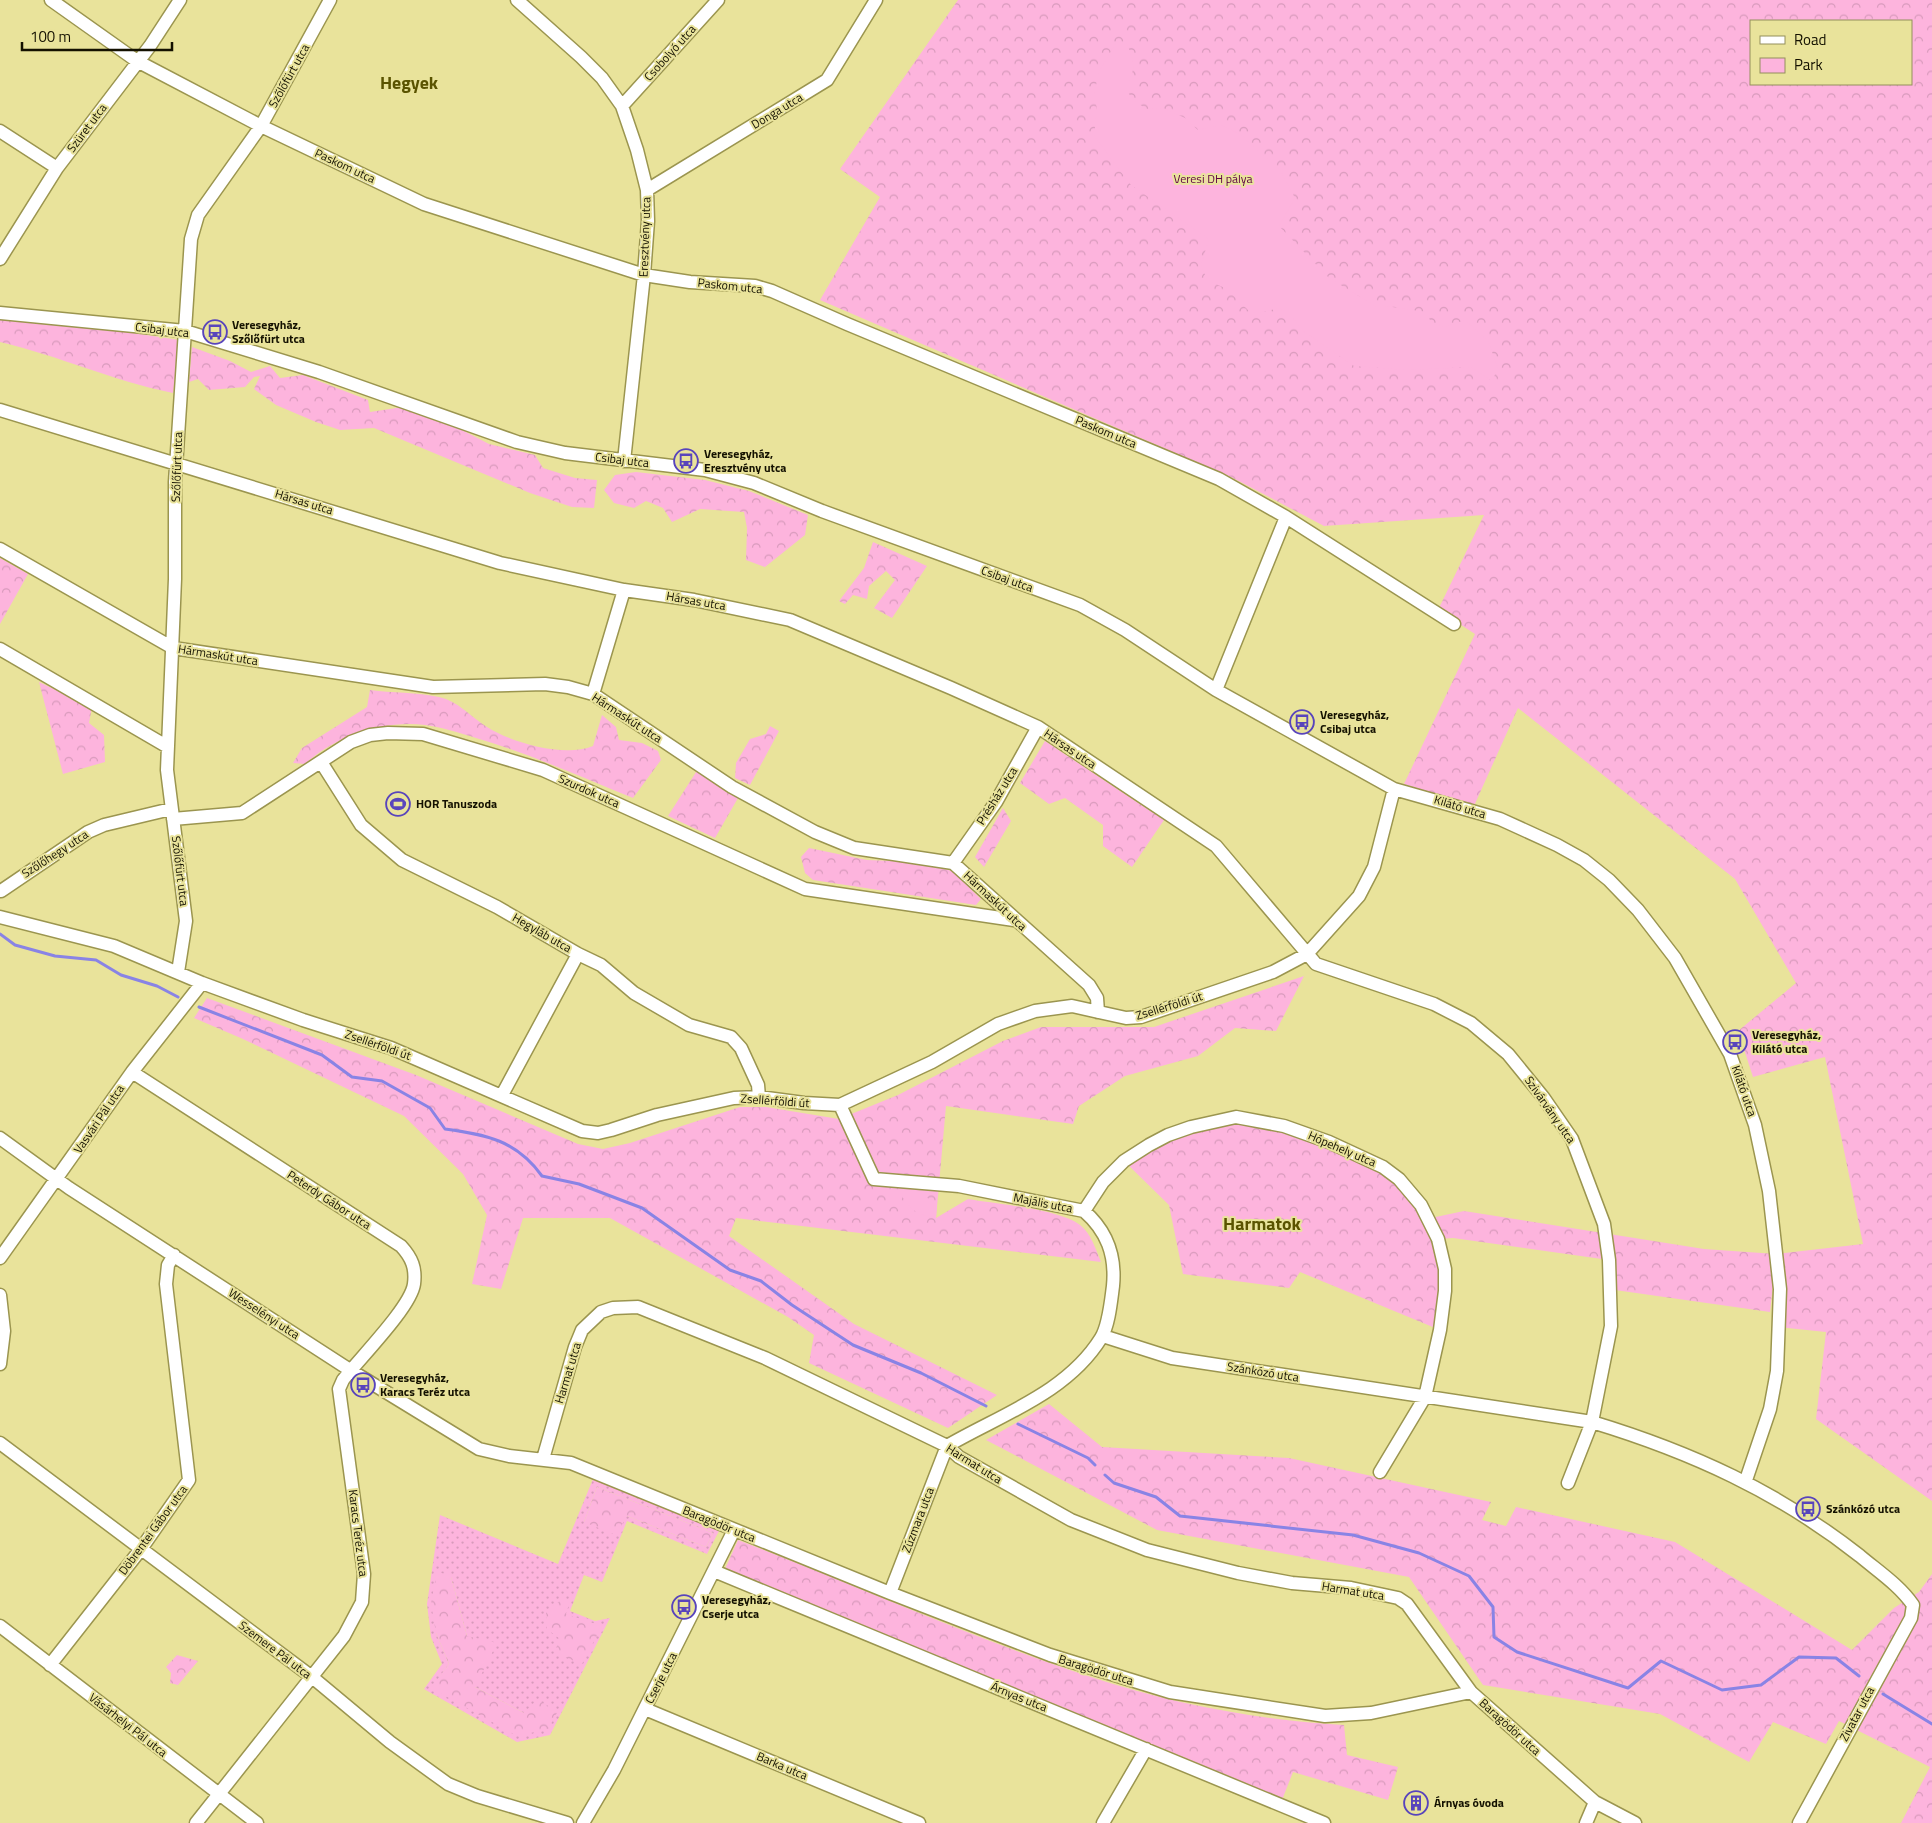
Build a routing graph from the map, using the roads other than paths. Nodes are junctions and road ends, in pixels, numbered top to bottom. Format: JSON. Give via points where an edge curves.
{"nodes":[{"id":1,"x":51,"y":0,"type":"edge"},
{"id":2,"x":180,"y":0,"type":"edge"},
{"id":3,"x":330,"y":0,"type":"edge"},
{"id":4,"x":517,"y":0,"type":"edge"},
{"id":5,"x":718,"y":0,"type":"edge"},
{"id":6,"x":876,"y":0,"type":"edge"},
{"id":7,"x":137,"y":61,"type":"junction"},
{"id":8,"x":622,"y":106,"type":"junction"},
{"id":9,"x":261,"y":126,"type":"junction"},
{"id":10,"x":0,"y":131,"type":"edge"},
{"id":11,"x":57,"y":168,"type":"junction"},
{"id":12,"x":647,"y":190,"type":"junction"},
{"id":13,"x":0,"y":259,"type":"edge"},
{"id":14,"x":644,"y":275,"type":"junction"},
{"id":15,"x":0,"y":313,"type":"edge"},
{"id":16,"x":185,"y":331,"type":"junction"},
{"id":17,"x":0,"y":410,"type":"edge"},
{"id":18,"x":624,"y":461,"type":"junction"},
{"id":19,"x":176,"y":464,"type":"junction"},
{"id":20,"x":1286,"y":517,"type":"junction"},
{"id":21,"x":0,"y":549,"type":"edge"},
{"id":22,"x":624,"y":590,"type":"junction"},
{"id":23,"x":1454,"y":624,"type":"dead end"},
{"id":24,"x":173,"y":648,"type":"junction"},
{"id":25,"x":0,"y":650,"type":"edge"},
{"id":26,"x":1216,"y":690,"type":"junction"},
{"id":27,"x":593,"y":694,"type":"junction"},
{"id":28,"x":1038,"y":727,"type":"junction"},
{"id":29,"x":168,"y":747,"type":"junction"},
{"id":30,"x":321,"y":762,"type":"junction"},
{"id":31,"x":1394,"y":789,"type":"junction"},
{"id":32,"x":172,"y":814,"type":"junction"},
{"id":33,"x":953,"y":862,"type":"junction"},
{"id":34,"x":0,"y":891,"type":"edge"},
{"id":35,"x":0,"y":917,"type":"edge"},
{"id":36,"x":1014,"y":920,"type":"junction"},
{"id":37,"x":578,"y":954,"type":"junction"},
{"id":38,"x":1308,"y":954,"type":"junction"},
{"id":39,"x":178,"y":972,"type":"junction"},
{"id":40,"x":202,"y":983,"type":"junction"},
{"id":41,"x":1098,"y":1012,"type":"junction"},
{"id":42,"x":132,"y":1072,"type":"junction"},
{"id":43,"x":502,"y":1095,"type":"junction"},
{"id":44,"x":760,"y":1097,"type":"junction"},
{"id":45,"x":840,"y":1105,"type":"junction"},
{"id":46,"x":0,"y":1138,"type":"edge"},
{"id":47,"x":57,"y":1180,"type":"junction"},
{"id":48,"x":1084,"y":1211,"type":"junction"},
{"id":49,"x":174,"y":1255,"type":"junction"},
{"id":50,"x":0,"y":1258,"type":"edge"},
{"id":51,"x":0,"y":1295,"type":"edge"},
{"id":52,"x":1102,"y":1336,"type":"junction"},
{"id":53,"x":0,"y":1364,"type":"edge"},
{"id":54,"x":350,"y":1370,"type":"junction"},
{"id":55,"x":1425,"y":1397,"type":"junction"},
{"id":56,"x":1592,"y":1422,"type":"junction"},
{"id":57,"x":0,"y":1442,"type":"edge"},
{"id":58,"x":946,"y":1446,"type":"junction"},
{"id":59,"x":543,"y":1459,"type":"junction"},
{"id":60,"x":1380,"y":1472,"type":"dead end"},
{"id":61,"x":1746,"y":1480,"type":"junction"},
{"id":62,"x":1568,"y":1483,"type":"dead end"},
{"id":63,"x":734,"y":1530,"type":"junction"},
{"id":64,"x":141,"y":1549,"type":"junction"},
{"id":65,"x":714,"y":1571,"type":"junction"},
{"id":66,"x":890,"y":1593,"type":"junction"},
{"id":67,"x":1913,"y":1605,"type":"joint"},
{"id":68,"x":0,"y":1626,"type":"edge"},
{"id":69,"x":50,"y":1665,"type":"junction"},
{"id":70,"x":312,"y":1677,"type":"junction"},
{"id":71,"x":1471,"y":1692,"type":"junction"},
{"id":72,"x":645,"y":1709,"type":"junction"},
{"id":73,"x":1146,"y":1749,"type":"junction"},
{"id":74,"x":218,"y":1794,"type":"junction"},
{"id":75,"x":1595,"y":1802,"type":"junction"},
{"id":76,"x":1318,"y":1822,"type":"edge"},
{"id":77,"x":196,"y":1823,"type":"edge"},
{"id":78,"x":257,"y":1823,"type":"edge"},
{"id":79,"x":567,"y":1823,"type":"edge"},
{"id":80,"x":583,"y":1823,"type":"edge"},
{"id":81,"x":919,"y":1823,"type":"edge"},
{"id":82,"x":1103,"y":1823,"type":"edge"},
{"id":83,"x":1586,"y":1823,"type":"edge"},
{"id":84,"x":1635,"y":1823,"type":"edge"},
{"id":85,"x":1799,"y":1823,"type":"edge"}],
"edges":[{"from":1,"to":7,"type":"street","name":"Paskom utca"},
{"from":2,"to":7,"type":"street","name":"Szüret utca"},
{"from":3,"to":9,"type":"street","name":"Szőlőfürt utca"},
{"from":4,"to":8,"type":"street","name":"Eresztvény utca","via":[[602,78]]},
{"from":5,"to":8,"type":"street","name":"Csobolyó utca"},
{"from":6,"to":12,"type":"street","name":"Donga utca","via":[[827,80]]},
{"from":7,"to":9,"type":"street","name":"Paskom utca"},
{"from":7,"to":11,"type":"street","name":"Szüret utca"},
{"from":8,"to":12,"type":"street","name":"Eresztvény utca"},
{"from":9,"to":14,"type":"street","name":"Paskom utca","via":[[424,204]]},
{"from":9,"to":16,"type":"street","name":"Szőlőfürt utca","via":[[198,215],[191,239]]},
{"from":10,"to":11,"type":"street"},
{"from":11,"to":13,"type":"street","name":"Szüret utca"},
{"from":12,"to":14,"type":"street","name":"Eresztvény utca"},
{"from":14,"to":18,"type":"street","name":"Eresztvény utca"},
{"from":14,"to":20,"type":"street","name":"Paskom utca","via":[[755,286],[772,291],[1219,479]]},
{"from":15,"to":16,"type":"street","name":"Csibaj utca"},
{"from":16,"to":18,"type":"street","name":"Csibaj utca","via":[[319,372],[517,442]]},
{"from":16,"to":19,"type":"street","name":"Szőlőfürt utca"},
{"from":17,"to":19,"type":"street","name":"Hársas utca"},
{"from":18,"to":26,"type":"street","name":"Csibaj utca","via":[[705,470],[754,483],[1080,605],[1125,630]]},
{"from":19,"to":22,"type":"street","name":"Hársas utca","via":[[500,563]]},
{"from":19,"to":24,"type":"street","name":"Szőlőfürt utca"},
{"from":20,"to":23,"type":"street","name":"Paskom utca"},
{"from":20,"to":26,"type":"street"},
{"from":21,"to":24,"type":"street","name":"Hármaskút utca"},
{"from":22,"to":27,"type":"street"},
{"from":22,"to":28,"type":"street","name":"Hársas utca","via":[[790,620]]},
{"from":24,"to":27,"type":"street","name":"Hármaskút utca","via":[[433,687],[545,684]]},
{"from":24,"to":29,"type":"street","name":"Szőlőfürt utca"},
{"from":25,"to":29,"type":"street"},
{"from":26,"to":31,"type":"street","name":"Csibaj utca"},
{"from":27,"to":33,"type":"street","name":"Hármaskút utca","via":[[732,787],[815,832],[854,848]]},
{"from":28,"to":33,"type":"street","name":"Présház utca","via":[[996,802]]},
{"from":28,"to":38,"type":"street","name":"Hársas utca","via":[[1216,846]]},
{"from":29,"to":32,"type":"street","name":"Szőlőfürt utca"},
{"from":30,"to":32,"type":"street","name":"Szurdok utca","via":[[242,813]]},
{"from":30,"to":36,"type":"street","name":"Szurdok utca","via":[[351,742],[370,735],[423,734],[543,770],[804,889]]},
{"from":30,"to":37,"type":"street","name":"Hegyláb utca","via":[[361,825],[402,860],[497,907]]},
{"from":31,"to":38,"type":"street","name":"Zsellérföldi út","via":[[1374,867],[1359,896]]},
{"from":31,"to":61,"type":"street","name":"Kilátó utca","via":[[1477,812],[1532,832],[1584,860],[1638,910],[1675,958],[1730,1054],[1755,1125],[1761,1153],[1769,1191],[1780,1289],[1777,1372],[1770,1410]]},
{"from":32,"to":34,"type":"street","name":"Szőlőhegy utca","via":[[104,825],[88,832]]},
{"from":32,"to":39,"type":"street","name":"Szőlőfürt utca","via":[[186,921]]},
{"from":33,"to":36,"type":"street","name":"Hármaskút utca"},
{"from":35,"to":39,"type":"street","name":"Zsellérföldi út","via":[[114,946]]},
{"from":36,"to":41,"type":"street","name":"Hármaskút utca","via":[[1088,985],[1097,998]]},
{"from":37,"to":43,"type":"street"},
{"from":37,"to":44,"type":"street","name":"Hegyláb utca","via":[[601,965],[634,994],[689,1025],[731,1037],[758,1085]]},
{"from":38,"to":41,"type":"street","name":"Zsellérföldi út","via":[[1273,972],[1141,1017],[1126,1018]]},
{"from":38,"to":56,"type":"street","name":"Szivárvány utca","via":[[1316,964],[1434,1004],[1471,1023],[1508,1054],[1572,1139],[1604,1224],[1609,1260],[1611,1326]]},
{"from":39,"to":40,"type":"street","name":"Zsellérföldi út"},
{"from":40,"to":42,"type":"street","name":"Vasvári Pál utca"},
{"from":40,"to":43,"type":"street","name":"Zsellérföldi út","via":[[390,1048]]},
{"from":41,"to":45,"type":"street","name":"Zsellérföldi út","via":[[1072,1006],[1035,1011],[998,1024],[932,1062]]},
{"from":42,"to":47,"type":"street","name":"Vasvári Pál utca"},
{"from":42,"to":54,"type":"street","name":"Peterdy Gábor utca","via":[[401,1246],[411,1257],[414,1286],[406,1302]]},
{"from":43,"to":44,"type":"street","name":"Zsellérföldi út","via":[[582,1131],[598,1133],[698,1104]]},
{"from":44,"to":45,"type":"street","name":"Zsellérföldi út"},
{"from":45,"to":48,"type":"street","name":"Majális utca","via":[[874,1179],[959,1186]]},
{"from":46,"to":47,"type":"street","name":"Wesselényi utca"},
{"from":47,"to":49,"type":"street","name":"Wesselényi utca"},
{"from":47,"to":50,"type":"street","name":"Vasvári Pál utca"},
{"from":48,"to":52,"type":"street","name":"Majális utca","via":[[1106,1235],[1111,1251],[1113,1281]]},
{"from":48,"to":55,"type":"street","name":"Hópehely utca","via":[[1103,1182],[1124,1161],[1149,1145],[1185,1129],[1236,1117],[1284,1126],[1384,1167],[1421,1205],[1438,1238],[1445,1269],[1440,1330]]},
{"from":49,"to":54,"type":"street","name":"Wesselényi utca"},
{"from":49,"to":64,"type":"street","name":"Döbrentei Gábor utca","via":[[168,1265],[166,1284],[189,1480]]},
{"from":51,"to":53,"type":"street","via":[[4,1331]]},
{"from":52,"to":55,"type":"street","name":"Szánkózó utca","via":[[1172,1358]]},
{"from":52,"to":58,"type":"street","name":"Majális utca","via":[[1082,1363],[1060,1384]]},
{"from":54,"to":59,"type":"street","name":"Wesselényi utca","via":[[479,1449]]},
{"from":54,"to":70,"type":"street","name":"Karacs Teréz utca","via":[[343,1380],[339,1399],[364,1574],[362,1602],[344,1636]]},
{"from":55,"to":56,"type":"street","name":"Szánkózó utca"},
{"from":55,"to":60,"type":"street"},
{"from":56,"to":61,"type":"street","name":"Szánkózó utca","via":[[1646,1438]]},
{"from":56,"to":62,"type":"street"},
{"from":57,"to":64,"type":"street","name":"Szemere Pál utca"},
{"from":58,"to":59,"type":"street","name":"Harmat utca","via":[[765,1358],[638,1307],[625,1306],[601,1312],[582,1330],[574,1347]]},
{"from":58,"to":66,"type":"street","name":"Zúzmara utca"},
{"from":58,"to":71,"type":"street","name":"Harmat utca","via":[[959,1457],[1071,1520],[1147,1550],[1238,1573],[1292,1583],[1351,1588],[1398,1598],[1407,1604]]},
{"from":59,"to":63,"type":"street","name":"Baragödör utca","via":[[571,1463]]},
{"from":61,"to":67,"type":"street","name":"Szánkózó utca","via":[[1827,1530],[1903,1590]]},
{"from":63,"to":65,"type":"street","name":"Cserje utca"},
{"from":63,"to":66,"type":"street","name":"Baragödör utca"},
{"from":64,"to":69,"type":"street","name":"Döbrentei Gábor utca"},
{"from":64,"to":70,"type":"street","name":"Szemere Pál utca"},
{"from":65,"to":72,"type":"street","name":"Cserje utca"},
{"from":65,"to":73,"type":"street","name":"Árnyas utca"},
{"from":66,"to":71,"type":"street","name":"Baragödör utca","via":[[1050,1655],[1170,1692],[1218,1701],[1324,1716],[1371,1713]]},
{"from":67,"to":85,"type":"street","name":"Zivatar utca","via":[[1911,1618]]},
{"from":68,"to":69,"type":"street","name":"Vásárhelyi Pál utca"},
{"from":69,"to":74,"type":"street","name":"Vásárhelyi Pál utca"},
{"from":70,"to":74,"type":"street","name":"Karacs Teréz utca"},
{"from":70,"to":79,"type":"street","name":"Szemere Pál utca","via":[[390,1742],[448,1784]]},
{"from":71,"to":75,"type":"street","name":"Baragödör utca"},
{"from":72,"to":80,"type":"street","name":"Cserje utca"},
{"from":72,"to":81,"type":"street","name":"Barka utca"},
{"from":73,"to":76,"type":"street","name":"Árnyas utca"},
{"from":73,"to":82,"type":"street"},
{"from":74,"to":77,"type":"street","name":"Karacs Teréz utca"},
{"from":74,"to":78,"type":"street","name":"Vásárhelyi Pál utca"},
{"from":75,"to":83,"type":"street"},
{"from":75,"to":84,"type":"street","name":"Baragödör utca"}]}
